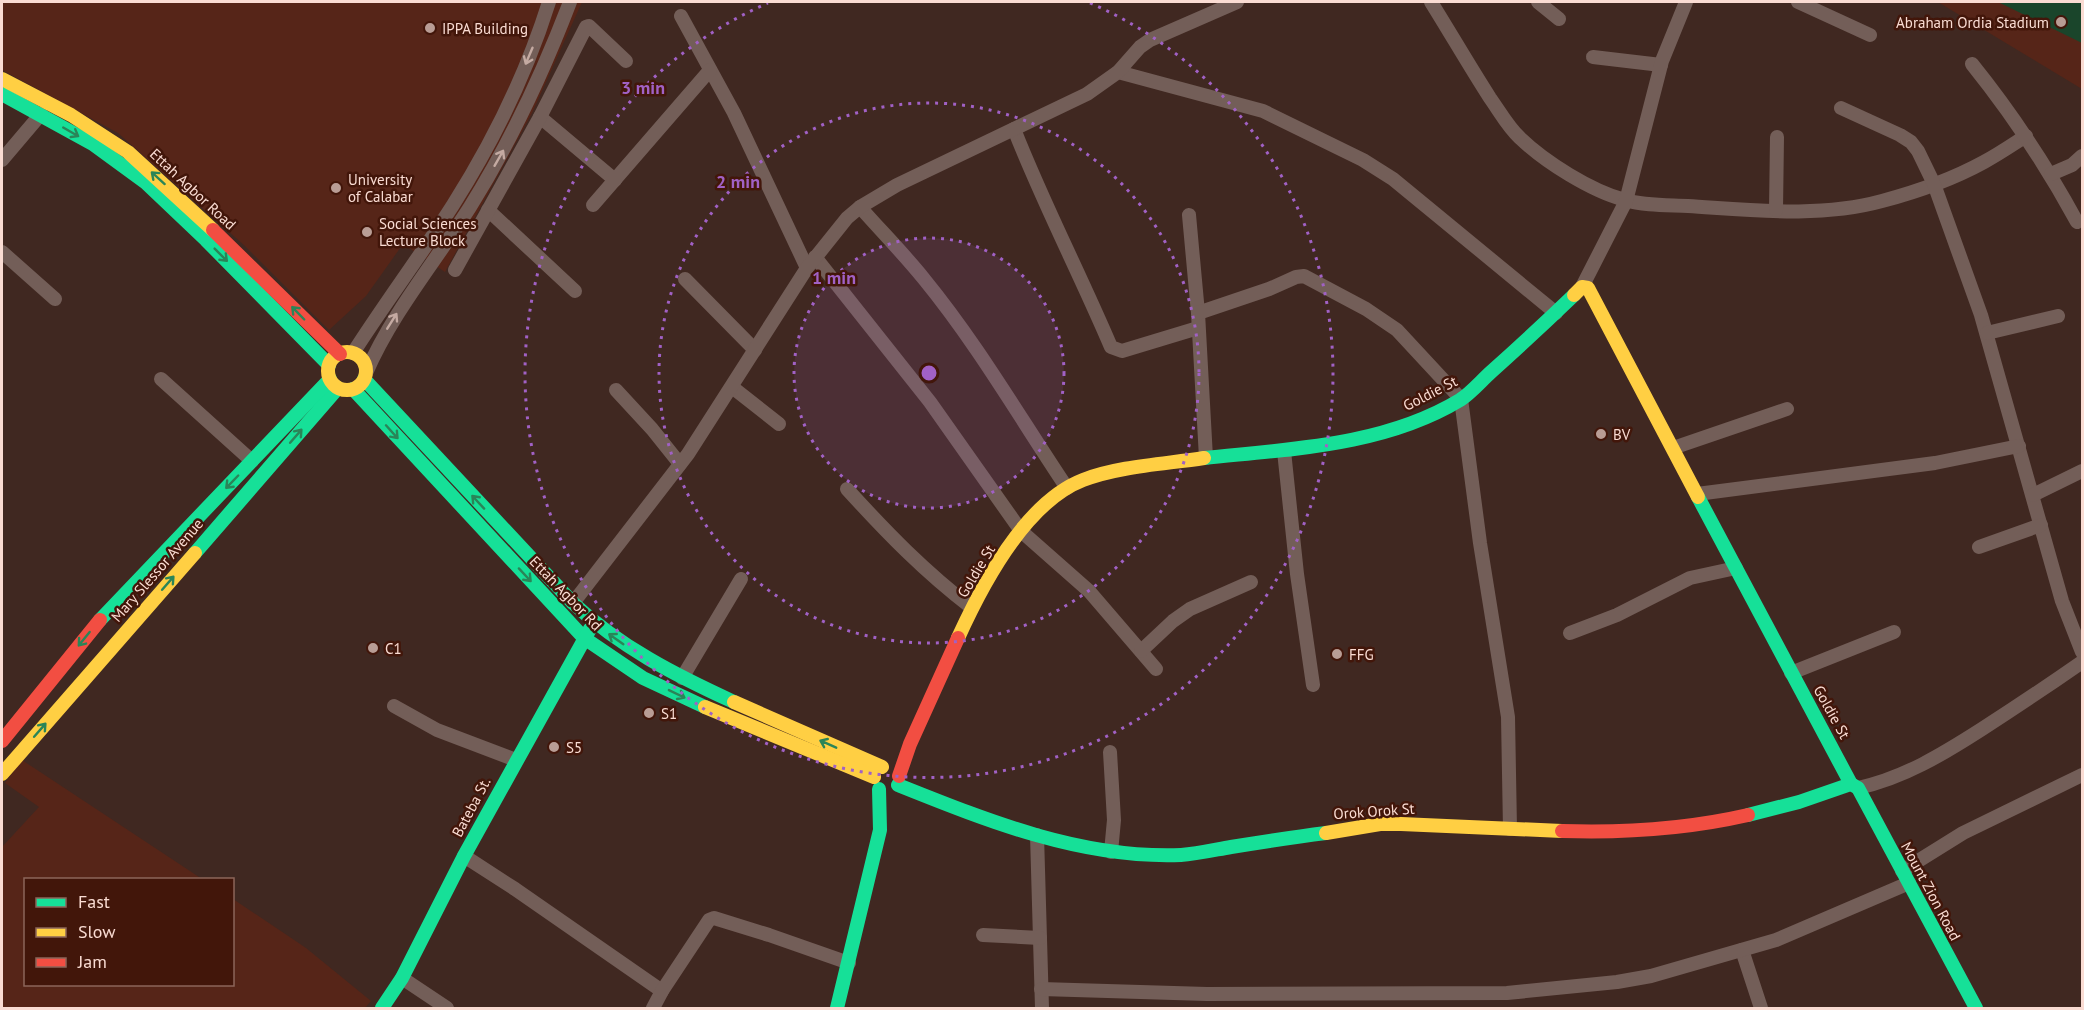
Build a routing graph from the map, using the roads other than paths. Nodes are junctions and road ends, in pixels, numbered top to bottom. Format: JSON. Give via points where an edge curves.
{"nodes":[{"id":1,"x":549,"y":2,"type":"edge"},
{"id":2,"x":570,"y":2,"type":"edge"},
{"id":3,"x":1237,"y":2,"type":"edge"},
{"id":4,"x":1431,"y":2,"type":"edge"},
{"id":5,"x":1538,"y":2,"type":"edge"},
{"id":6,"x":1686,"y":2,"type":"edge"},
{"id":7,"x":1798,"y":2,"type":"edge"},
{"id":8,"x":681,"y":16,"type":"dead end"},
{"id":9,"x":1559,"y":19,"type":"dead end"},
{"id":10,"x":1870,"y":35,"type":"dead end"},
{"id":11,"x":1593,"y":57,"type":"dead end"},
{"id":12,"x":626,"y":61,"type":"dead end"},
{"id":13,"x":1972,"y":64,"type":"dead end"},
{"id":14,"x":1661,"y":65,"type":"junction"},
{"id":15,"x":711,"y":70,"type":"junction"},
{"id":16,"x":1118,"y":72,"type":"junction"},
{"id":17,"x":2,"y":79,"type":"edge"},
{"id":18,"x":2,"y":94,"type":"edge"},
{"id":19,"x":1841,"y":108,"type":"dead end"},
{"id":20,"x":41,"y":114,"type":"junction"},
{"id":21,"x":540,"y":117,"type":"junction"},
{"id":22,"x":1014,"y":129,"type":"junction"},
{"id":23,"x":2026,"y":136,"type":"junction"},
{"id":24,"x":1777,"y":137,"type":"dead end"},
{"id":25,"x":2082,"y":156,"type":"edge"},
{"id":26,"x":2,"y":160,"type":"edge"},
{"id":27,"x":2051,"y":174,"type":"junction"},
{"id":28,"x":615,"y":180,"type":"junction"},
{"id":29,"x":1934,"y":184,"type":"junction"},
{"id":30,"x":1626,"y":201,"type":"junction"},
{"id":31,"x":593,"y":205,"type":"dead end"},
{"id":32,"x":860,"y":207,"type":"junction"},
{"id":33,"x":488,"y":210,"type":"junction"},
{"id":34,"x":1776,"y":210,"type":"junction"},
{"id":35,"x":1189,"y":215,"type":"dead end"},
{"id":36,"x":2077,"y":222,"type":"dead end"},
{"id":37,"x":2,"y":252,"type":"edge"},
{"id":38,"x":811,"y":263,"type":"junction"},
{"id":39,"x":455,"y":270,"type":"dead end"},
{"id":40,"x":685,"y":279,"type":"dead end"},
{"id":41,"x":1582,"y":287,"type":"junction"},
{"id":42,"x":575,"y":291,"type":"dead end"},
{"id":43,"x":55,"y":299,"type":"dead end"},
{"id":44,"x":1198,"y":313,"type":"junction"},
{"id":45,"x":1556,"y":313,"type":"junction"},
{"id":46,"x":2058,"y":316,"type":"dead end"},
{"id":47,"x":1198,"y":328,"type":"junction"},
{"id":48,"x":1987,"y":333,"type":"junction"},
{"id":49,"x":755,"y":350,"type":"junction"},
{"id":50,"x":346,"y":353,"type":"junction"},
{"id":51,"x":365,"y":376,"type":"junction"},
{"id":52,"x":333,"y":377,"type":"junction"},
{"id":53,"x":161,"y":379,"type":"dead end"},
{"id":54,"x":732,"y":387,"type":"junction"},
{"id":55,"x":353,"y":389,"type":"junction"},
{"id":56,"x":616,"y":390,"type":"dead end"},
{"id":57,"x":1461,"y":399,"type":"junction"},
{"id":58,"x":1787,"y":409,"type":"dead end"},
{"id":59,"x":779,"y":424,"type":"dead end"},
{"id":60,"x":2019,"y":446,"type":"junction"},
{"id":61,"x":1673,"y":448,"type":"junction"},
{"id":62,"x":1284,"y":451,"type":"junction"},
{"id":63,"x":1206,"y":458,"type":"junction"},
{"id":64,"x":252,"y":461,"type":"junction"},
{"id":65,"x":680,"y":464,"type":"junction"},
{"id":66,"x":2082,"y":471,"type":"edge"},
{"id":67,"x":1067,"y":488,"type":"junction"},
{"id":68,"x":847,"y":489,"type":"dead end"},
{"id":69,"x":1697,"y":494,"type":"junction"},
{"id":70,"x":2032,"y":495,"type":"junction"},
{"id":71,"x":2041,"y":525,"type":"junction"},
{"id":72,"x":1021,"y":531,"type":"junction"},
{"id":73,"x":1978,"y":546,"type":"dead end"},
{"id":74,"x":1736,"y":568,"type":"junction"},
{"id":75,"x":741,"y":579,"type":"dead end"},
{"id":76,"x":1251,"y":582,"type":"dead end"},
{"id":77,"x":573,"y":603,"type":"junction"},
{"id":78,"x":972,"y":608,"type":"junction"},
{"id":79,"x":593,"y":623,"type":"junction"},
{"id":80,"x":1894,"y":632,"type":"dead end"},
{"id":81,"x":1570,"y":633,"type":"dead end"},
{"id":82,"x":584,"y":638,"type":"junction"},
{"id":83,"x":1141,"y":651,"type":"junction"},
{"id":84,"x":2082,"y":652,"type":"edge"},
{"id":85,"x":2082,"y":662,"type":"edge"},
{"id":86,"x":1156,"y":669,"type":"dead end"},
{"id":87,"x":1791,"y":673,"type":"junction"},
{"id":88,"x":682,"y":678,"type":"junction"},
{"id":89,"x":1313,"y":685,"type":"dead end"},
{"id":90,"x":394,"y":706,"type":"dead end"},
{"id":91,"x":2,"y":741,"type":"edge"},
{"id":92,"x":1110,"y":752,"type":"dead end"},
{"id":93,"x":516,"y":760,"type":"junction"},
{"id":94,"x":2,"y":774,"type":"edge"},
{"id":95,"x":2082,"y":775,"type":"edge"},
{"id":96,"x":887,"y":779,"type":"junction"},
{"id":97,"x":1854,"y":786,"type":"junction"},
{"id":98,"x":1510,"y":829,"type":"junction"},
{"id":99,"x":1037,"y":835,"type":"junction"},
{"id":100,"x":1111,"y":852,"type":"junction"},
{"id":101,"x":464,"y":856,"type":"junction"},
{"id":102,"x":1906,"y":877,"type":"junction"},
{"id":103,"x":983,"y":934,"type":"dead end"},
{"id":104,"x":1040,"y":938,"type":"junction"},
{"id":105,"x":1742,"y":950,"type":"junction"},
{"id":106,"x":849,"y":963,"type":"junction"},
{"id":107,"x":402,"y":978,"type":"junction"},
{"id":108,"x":1041,"y":989,"type":"junction"},
{"id":109,"x":662,"y":991,"type":"junction"},
{"id":110,"x":382,"y":1008,"type":"edge"},
{"id":111,"x":447,"y":1008,"type":"edge"},
{"id":112,"x":653,"y":1008,"type":"edge"},
{"id":113,"x":837,"y":1008,"type":"edge"},
{"id":114,"x":1042,"y":1008,"type":"edge"},
{"id":115,"x":1761,"y":1008,"type":"edge"},
{"id":116,"x":1976,"y":1008,"type":"edge"}],
"edges":[{"from":1,"to":50,"type":"street","one_way":true,"via":[[529,57],[491,139],[454,203]]},
{"from":51,"to":2,"type":"street","one_way":true,"via":[[386,331],[445,246],[511,137],[550,56]]},
{"from":3,"to":16,"type":"street","via":[[1150,40]]},
{"from":4,"to":30,"type":"street","via":[[1503,119],[1520,138],[1574,176]]},
{"from":5,"to":9,"type":"street"},
{"from":6,"to":14,"type":"street"},
{"from":7,"to":10,"type":"street"},
{"from":8,"to":15,"type":"street"},
{"from":11,"to":14,"type":"street"},
{"from":12,"to":21,"type":"street","via":[[587,26]]},
{"from":13,"to":23,"type":"street"},
{"from":14,"to":30,"type":"street"},
{"from":15,"to":28,"type":"street"},
{"from":15,"to":38,"type":"street"},
{"from":16,"to":22,"type":"street","via":[[1087,94]]},
{"from":16,"to":45,"type":"street","via":[[1263,111],[1364,160]]},
{"from":50,"to":17,"type":"main road","name":"Ettah Agbor Road","one_way":true,"via":[[323,339],[240,254],[128,152]]},
{"from":18,"to":20,"type":"main road","name":"Ettah Agbor Road"},
{"from":19,"to":29,"type":"street","via":[[1911,142]]},
{"from":20,"to":26,"type":"street"},
{"from":20,"to":52,"type":"main road","name":"Ettah Agbor Road","one_way":true,"via":[[93,144],[145,182],[206,240]]},
{"from":21,"to":28,"type":"street"},
{"from":21,"to":33,"type":"street"},
{"from":22,"to":32,"type":"street","via":[[897,184]]},
{"from":22,"to":47,"type":"street","via":[[1111,347],[1122,351]]},
{"from":23,"to":27,"type":"street"},
{"from":23,"to":29,"type":"street","via":[[1983,163]]},
{"from":24,"to":34,"type":"street"},
{"from":25,"to":27,"type":"street"},
{"from":27,"to":36,"type":"street"},
{"from":28,"to":31,"type":"street"},
{"from":29,"to":34,"type":"street","via":[[1884,201],[1842,209]]},
{"from":29,"to":48,"type":"street"},
{"from":30,"to":34,"type":"street"},
{"from":30,"to":41,"type":"street"},
{"from":32,"to":38,"type":"street"},
{"from":32,"to":67,"type":"street","via":[[925,280],[989,368]]},
{"from":33,"to":39,"type":"street"},
{"from":33,"to":42,"type":"street"},
{"from":35,"to":44,"type":"street"},
{"from":37,"to":43,"type":"street"},
{"from":38,"to":49,"type":"street"},
{"from":38,"to":72,"type":"street","via":[[930,402]]},
{"from":40,"to":49,"type":"street"},
{"from":41,"to":45,"type":"main road","name":"Goldie St"},
{"from":41,"to":61,"type":"main road","name":"Goldie St","via":[[1592,296]]},
{"from":44,"to":47,"type":"street"},
{"from":44,"to":57,"type":"street","via":[[1304,276],[1397,330]]},
{"from":45,"to":57,"type":"main road","name":"Goldie St"},
{"from":46,"to":48,"type":"street"},
{"from":47,"to":63,"type":"street"},
{"from":48,"to":60,"type":"street"},
{"from":49,"to":54,"type":"street"},
{"from":50,"to":51,"type":"main road","via":[[363,361]]},
{"from":50,"to":52,"type":"main road","via":[[332,360]]},
{"from":51,"to":55,"type":"main road"},
{"from":77,"to":51,"type":"main road","name":"Ettah Agbor Rd","one_way":true},
{"from":52,"to":55,"type":"main road","via":[[343,389]]},
{"from":52,"to":64,"type":"main road","name":"Mary Slessor Avenue"},
{"from":94,"to":52,"type":"main road","name":"Mary Slessor Avenue","one_way":true},
{"from":53,"to":64,"type":"street"},
{"from":54,"to":59,"type":"street"},
{"from":54,"to":65,"type":"street"},
{"from":55,"to":82,"type":"main road","name":"Ettah Agbor Rd","one_way":true},
{"from":56,"to":65,"type":"street"},
{"from":57,"to":62,"type":"main road","name":"Goldie St","via":[[1374,434]]},
{"from":57,"to":98,"type":"street","via":[[1508,717]]},
{"from":58,"to":61,"type":"street"},
{"from":60,"to":69,"type":"street","via":[[1935,463]]},
{"from":60,"to":70,"type":"street"},
{"from":61,"to":69,"type":"main road","name":"Goldie St"},
{"from":62,"to":63,"type":"main road","name":"Goldie St"},
{"from":62,"to":89,"type":"street"},
{"from":63,"to":67,"type":"main road","name":"Goldie St","via":[[1108,472]]},
{"from":64,"to":91,"type":"main road","name":"Mary Slessor Avenue","one_way":true,"via":[[97,623]]},
{"from":65,"to":77,"type":"street"},
{"from":66,"to":70,"type":"street"},
{"from":67,"to":72,"type":"main road","name":"Goldie St","via":[[1039,508]]},
{"from":68,"to":78,"type":"street","via":[[894,541]]},
{"from":69,"to":74,"type":"main road","name":"Goldie St"},
{"from":70,"to":71,"type":"street"},
{"from":71,"to":73,"type":"street"},
{"from":71,"to":84,"type":"street","via":[[2062,601]]},
{"from":72,"to":78,"type":"main road","name":"Goldie St"},
{"from":72,"to":83,"type":"street","via":[[1089,591]]},
{"from":74,"to":81,"type":"street","via":[[1690,578],[1617,615]]},
{"from":74,"to":87,"type":"main road","name":"Goldie St"},
{"from":75,"to":88,"type":"street"},
{"from":76,"to":83,"type":"street","via":[[1190,609]]},
{"from":77,"to":79,"type":"main road","name":"Ettah Agbor Rd"},
{"from":78,"to":96,"type":"main road","name":"Goldie St","via":[[910,744]]},
{"from":79,"to":82,"type":"main road","name":"Bateba St."},
{"from":88,"to":79,"type":"main road","name":"Ettah Agbor Rd","one_way":true},
{"from":80,"to":87,"type":"street"},
{"from":82,"to":93,"type":"main road","name":"Bateba St."},
{"from":82,"to":96,"type":"main road","name":"Ettah Agbor Rd","one_way":true,"via":[[643,678],[684,698]]},
{"from":83,"to":86,"type":"street"},
{"from":85,"to":97,"type":"street","via":[[1926,763],[1881,783]]},
{"from":87,"to":97,"type":"main road","name":"Goldie St"},
{"from":96,"to":88,"type":"main road","name":"Ettah Agbor Rd","one_way":true},
{"from":90,"to":93,"type":"street","via":[[437,730]]},
{"from":92,"to":100,"type":"street","via":[[1114,820]]},
{"from":93,"to":101,"type":"main road","name":"Bateba St."},
{"from":95,"to":102,"type":"street","via":[[1963,832]]},
{"from":96,"to":99,"type":"main road","name":"Orok Orok St"},
{"from":96,"to":106,"type":"main road","name":"Goldie St","via":[[880,830]]},
{"from":97,"to":98,"type":"main road","name":"Orok Orok St","via":[[1768,811],[1695,826],[1572,831]]},
{"from":97,"to":102,"type":"main road","name":"Mount Zion Road"},
{"from":98,"to":100,"type":"main road","name":"Orok Orok St","via":[[1380,824],[1183,855]]},
{"from":99,"to":100,"type":"main road","name":"Orok Orok St"},
{"from":99,"to":104,"type":"street"},
{"from":101,"to":107,"type":"main road","name":"Bateba St."},
{"from":101,"to":109,"type":"street"},
{"from":102,"to":105,"type":"street","via":[[1776,940]]},
{"from":102,"to":116,"type":"main road","name":"Mount Zion Road"},
{"from":103,"to":104,"type":"street"},
{"from":104,"to":108,"type":"street"},
{"from":105,"to":108,"type":"street","via":[[1651,976],[1507,993]]},
{"from":105,"to":115,"type":"street"},
{"from":106,"to":109,"type":"street","via":[[714,918]]},
{"from":106,"to":113,"type":"main road","name":"Goldie St"},
{"from":107,"to":110,"type":"main road","name":"Bateba St."},
{"from":107,"to":111,"type":"street"},
{"from":108,"to":114,"type":"street"},
{"from":109,"to":112,"type":"street"}]}
